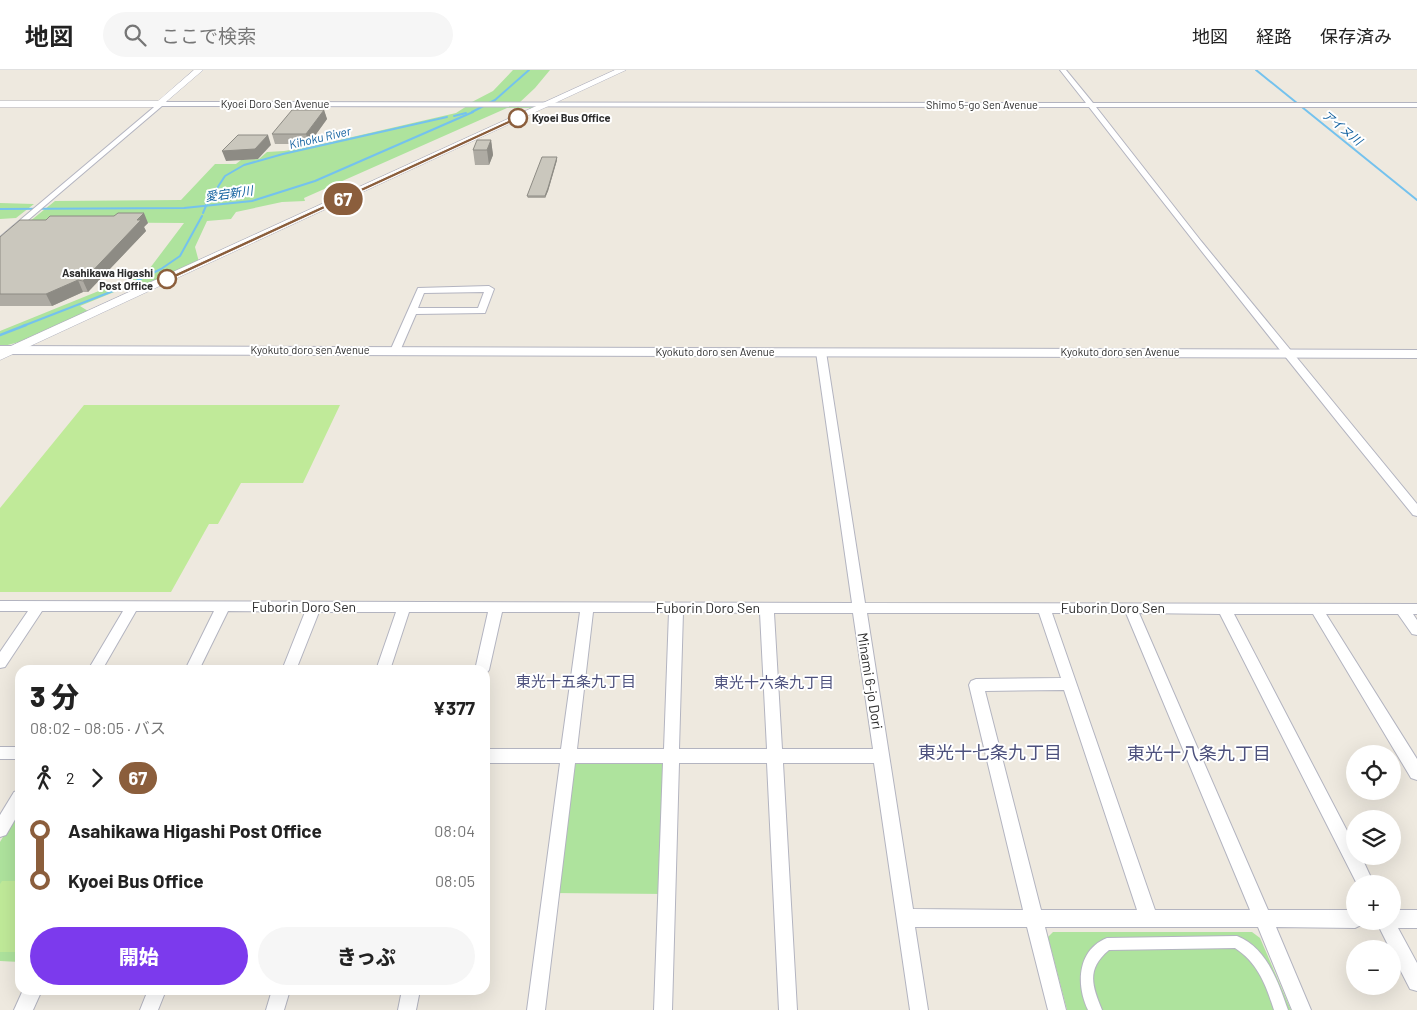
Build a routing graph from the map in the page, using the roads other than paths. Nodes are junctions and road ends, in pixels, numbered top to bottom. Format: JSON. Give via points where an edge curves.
{"nodes":[{"id":1,"x":199,"y":70,"type":"edge"},
{"id":2,"x":622,"y":70,"type":"edge"},
{"id":3,"x":1063,"y":70,"type":"edge"},
{"id":4,"x":0,"y":104,"type":"edge"},
{"id":5,"x":160,"y":104,"type":"junction"},
{"id":6,"x":546,"y":105,"type":"junction"},
{"id":7,"x":1094,"y":105,"type":"junction"},
{"id":8,"x":1417,"y":105,"type":"edge"},
{"id":9,"x":0,"y":241,"type":"edge"},
{"id":10,"x":412,"y":311,"type":"junction"},
{"id":11,"x":395,"y":350,"type":"junction"},
{"id":12,"x":4,"y":352,"type":"edge"},
{"id":13,"x":821,"y":352,"type":"junction"},
{"id":14,"x":1286,"y":352,"type":"junction"},
{"id":15,"x":1417,"y":354,"type":"edge"},
{"id":16,"x":1417,"y":512,"type":"edge"},
{"id":17,"x":0,"y":606,"type":"edge"},
{"id":18,"x":38,"y":607,"type":"junction"},
{"id":19,"x":132,"y":607,"type":"junction"},
{"id":20,"x":223,"y":607,"type":"junction"},
{"id":21,"x":314,"y":607,"type":"junction"},
{"id":22,"x":404,"y":607,"type":"junction"},
{"id":23,"x":496,"y":608,"type":"junction"},
{"id":24,"x":587,"y":608,"type":"junction"},
{"id":25,"x":676,"y":608,"type":"junction"},
{"id":26,"x":767,"y":608,"type":"junction"},
{"id":27,"x":859,"y":608,"type":"junction"},
{"id":28,"x":1044,"y":608,"type":"junction"},
{"id":29,"x":1130,"y":608,"type":"junction"},
{"id":30,"x":1224,"y":608,"type":"junction"},
{"id":31,"x":1316,"y":608,"type":"junction"},
{"id":32,"x":1402,"y":608,"type":"junction"},
{"id":33,"x":1417,"y":609,"type":"edge"},
{"id":34,"x":1417,"y":630,"type":"edge"},
{"id":35,"x":0,"y":663,"type":"edge"},
{"id":36,"x":98,"y":665,"type":"edge"},
{"id":37,"x":194,"y":665,"type":"edge"},
{"id":38,"x":291,"y":665,"type":"edge"},
{"id":39,"x":385,"y":665,"type":"edge"},
{"id":40,"x":483,"y":665,"type":"edge"},
{"id":41,"x":1069,"y":684,"type":"junction"},
{"id":42,"x":0,"y":753,"type":"edge"},
{"id":43,"x":15,"y":753,"type":"edge"},
{"id":44,"x":672,"y":755,"type":"junction"},
{"id":45,"x":490,"y":756,"type":"edge"},
{"id":46,"x":569,"y":756,"type":"junction"},
{"id":47,"x":775,"y":756,"type":"junction"},
{"id":48,"x":881,"y":756,"type":"junction"},
{"id":49,"x":1417,"y":773,"type":"edge"},
{"id":50,"x":15,"y":805,"type":"edge"},
{"id":51,"x":0,"y":830,"type":"edge"},
{"id":52,"x":1361,"y":875,"type":"edge"},
{"id":53,"x":905,"y":918,"type":"junction"},
{"id":54,"x":1034,"y":918,"type":"junction"},
{"id":55,"x":1263,"y":918,"type":"junction"},
{"id":56,"x":1149,"y":919,"type":"junction"},
{"id":57,"x":1346,"y":919,"type":"edge"},
{"id":58,"x":1401,"y":919,"type":"edge"},
{"id":59,"x":1417,"y":919,"type":"edge"},
{"id":60,"x":1390,"y":930,"type":"edge"},
{"id":61,"x":1417,"y":982,"type":"edge"},
{"id":62,"x":30,"y":995,"type":"edge"},
{"id":63,"x":155,"y":995,"type":"edge"},
{"id":64,"x":280,"y":995,"type":"edge"},
{"id":65,"x":410,"y":995,"type":"edge"},
{"id":66,"x":23,"y":1010,"type":"edge"},
{"id":67,"x":149,"y":1010,"type":"edge"},
{"id":68,"x":275,"y":1010,"type":"edge"},
{"id":69,"x":406,"y":1010,"type":"edge"},
{"id":70,"x":536,"y":1010,"type":"edge"},
{"id":71,"x":663,"y":1010,"type":"edge"},
{"id":72,"x":788,"y":1010,"type":"edge"},
{"id":73,"x":919,"y":1010,"type":"edge"},
{"id":74,"x":1057,"y":1010,"type":"edge"},
{"id":75,"x":1095,"y":1010,"type":"edge"},
{"id":76,"x":1281,"y":1010,"type":"edge"},
{"id":77,"x":1302,"y":1010,"type":"edge"}],
"edges":[{"from":1,"to":5,"type":"main road"},
{"from":2,"to":6,"type":"main road"},
{"from":3,"to":7,"type":"street"},
{"from":4,"to":5,"type":"main road"},
{"from":5,"to":6,"type":"street","name":"Kyoei Doro Sen Avenue"},
{"from":5,"to":9,"type":"street"},
{"from":6,"to":7,"type":"street","name":"Shimo 5-go Sen Avenue"},
{"from":6,"to":12,"type":"main road"},
{"from":7,"to":8,"type":"street","name":"Shimo 5-go Sen Avenue"},
{"from":7,"to":14,"type":"street","via":[[1137,166]]},
{"from":10,"to":10,"type":"street","via":[[421,290],[489,289],[482,311]]},
{"from":10,"to":11,"type":"street"},
{"from":11,"to":12,"type":"street","name":"Kyokuto doro sen Avenue"},
{"from":11,"to":13,"type":"street","name":"Kyokuto doro sen Avenue"},
{"from":13,"to":14,"type":"street","name":"Kyokuto doro sen Avenue"},
{"from":13,"to":27,"type":"street","name":"Minami 6-jo Dori"},
{"from":14,"to":15,"type":"street","name":"Kyokuto doro sen Avenue"},
{"from":14,"to":16,"type":"street"},
{"from":17,"to":18,"type":"street","name":"Fuborin Doro Sen"},
{"from":18,"to":19,"type":"street","name":"Fuborin Doro Sen"},
{"from":18,"to":35,"type":"street"},
{"from":19,"to":20,"type":"street","name":"Fuborin Doro Sen"},
{"from":19,"to":36,"type":"street"},
{"from":20,"to":21,"type":"street","name":"Fuborin Doro Sen"},
{"from":20,"to":37,"type":"street"},
{"from":21,"to":22,"type":"street","name":"Fuborin Doro Sen"},
{"from":21,"to":38,"type":"street"},
{"from":22,"to":23,"type":"street","name":"Fuborin Doro Sen"},
{"from":22,"to":39,"type":"street"},
{"from":23,"to":24,"type":"street","name":"Fuborin Doro Sen"},
{"from":23,"to":40,"type":"street"},
{"from":24,"to":25,"type":"street","name":"Fuborin Doro Sen"},
{"from":24,"to":46,"type":"street"},
{"from":25,"to":26,"type":"street","name":"Fuborin Doro Sen"},
{"from":25,"to":44,"type":"street"},
{"from":26,"to":27,"type":"street","name":"Fuborin Doro Sen"},
{"from":26,"to":47,"type":"street"},
{"from":27,"to":28,"type":"street","name":"Fuborin Doro Sen"},
{"from":27,"to":48,"type":"street","name":"Minami 6-jo Dori"},
{"from":28,"to":29,"type":"street","name":"Fuborin Doro Sen"},
{"from":28,"to":41,"type":"street"},
{"from":29,"to":30,"type":"street","name":"Fuborin Doro Sen"},
{"from":29,"to":55,"type":"street"},
{"from":30,"to":31,"type":"street","name":"Fuborin Doro Sen"},
{"from":30,"to":52,"type":"street"},
{"from":31,"to":32,"type":"street","name":"Fuborin Doro Sen"},
{"from":31,"to":49,"type":"street"},
{"from":32,"to":33,"type":"street","name":"Fuborin Doro Sen"},
{"from":32,"to":34,"type":"street"},
{"from":41,"to":54,"type":"street","via":[[976,685]]},
{"from":41,"to":56,"type":"street"},
{"from":42,"to":43,"type":"street"},
{"from":44,"to":46,"type":"street"},
{"from":44,"to":47,"type":"street"},
{"from":44,"to":71,"type":"street"},
{"from":45,"to":46,"type":"street"},
{"from":46,"to":70,"type":"street"},
{"from":47,"to":48,"type":"street"},
{"from":47,"to":72,"type":"street"},
{"from":48,"to":53,"type":"street","name":"Minami 6-jo Dori"},
{"from":50,"to":51,"type":"street"},
{"from":53,"to":54,"type":"street"},
{"from":53,"to":73,"type":"street","name":"Minami 6-jo Dori"},
{"from":54,"to":56,"type":"street"},
{"from":54,"to":74,"type":"street"},
{"from":55,"to":56,"type":"street"},
{"from":55,"to":57,"type":"street"},
{"from":55,"to":77,"type":"street"},
{"from":58,"to":59,"type":"street"},
{"from":60,"to":61,"type":"street"},
{"from":62,"to":66,"type":"street"},
{"from":63,"to":67,"type":"street"},
{"from":64,"to":68,"type":"street"},
{"from":65,"to":69,"type":"street"},
{"from":75,"to":76,"type":"street","via":[[1085,988],[1090,962],[1096,951],[1107,944],[1236,942],[1250,949],[1260,960]]}]}
